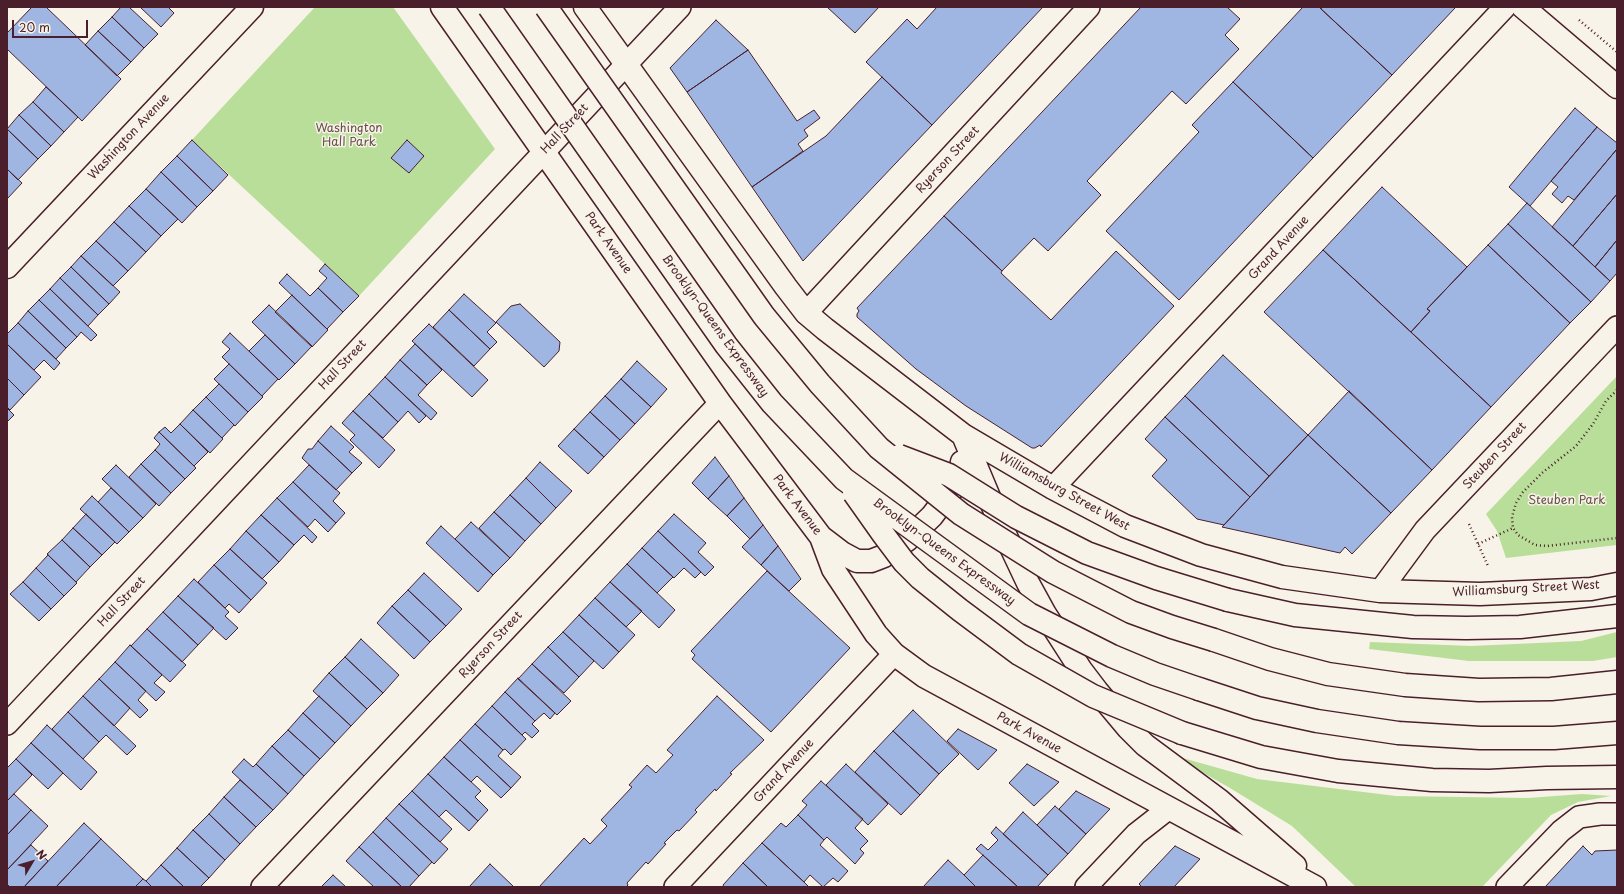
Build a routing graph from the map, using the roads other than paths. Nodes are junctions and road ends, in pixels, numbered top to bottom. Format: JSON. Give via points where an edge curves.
{"nodes":[{"id":1,"x":252,"y":7,"type":"edge"},
{"id":2,"x":442,"y":7,"type":"edge"},
{"id":3,"x":489,"y":7,"type":"edge"},
{"id":4,"x":546,"y":7,"type":"edge"},
{"id":5,"x":585,"y":7,"type":"edge"},
{"id":6,"x":680,"y":7,"type":"edge"},
{"id":7,"x":1089,"y":7,"type":"edge"},
{"id":8,"x":1505,"y":7,"type":"edge"},
{"id":9,"x":1523,"y":7,"type":"edge"},
{"id":10,"x":626,"y":64,"type":"junction"},
{"id":11,"x":1617,"y":87,"type":"edge"},
{"id":12,"x":544,"y":151,"type":"junction"},
{"id":13,"x":7,"y":267,"type":"edge"},
{"id":14,"x":806,"y":312,"type":"junction"},
{"id":15,"x":1617,"y":327,"type":"edge"},
{"id":16,"x":720,"y":403,"type":"junction"},
{"id":17,"x":963,"y":436,"type":"junction"},
{"id":18,"x":878,"y":448,"type":"junction"},
{"id":19,"x":844,"y":479,"type":"junction"},
{"id":20,"x":1052,"y":488,"type":"junction"},
{"id":21,"x":821,"y":536,"type":"junction"},
{"id":22,"x":1617,"y":584,"type":"edge"},
{"id":23,"x":1380,"y":591,"type":"junction"},
{"id":24,"x":1617,"y":616,"type":"edge"},
{"id":25,"x":894,"y":654,"type":"junction"},
{"id":26,"x":1617,"y":682,"type":"edge"},
{"id":27,"x":7,"y":724,"type":"edge"},
{"id":28,"x":1617,"y":733,"type":"edge"},
{"id":29,"x":1617,"y":777,"type":"edge"},
{"id":30,"x":1168,"y":809,"type":"junction"},
{"id":31,"x":1617,"y":814,"type":"edge"},
{"id":32,"x":262,"y":887,"type":"edge"},
{"id":33,"x":675,"y":887,"type":"edge"},
{"id":34,"x":1086,"y":887,"type":"edge"},
{"id":35,"x":1315,"y":887,"type":"edge"},
{"id":36,"x":1318,"y":887,"type":"edge"},
{"id":37,"x":1507,"y":887,"type":"edge"}],
"edges":[{"from":1,"to":13,"type":"main road","name":"Washington Avenue"},
{"from":2,"to":12,"type":"main road","name":"Park Avenue"},
{"from":3,"to":19,"type":"main road","name":"Brooklyn-Queens Expressway","bridge":true,"via":[[726,345],[772,403]]},
{"from":4,"to":18,"type":"main road","bridge":true,"via":[[764,316],[820,384]]},
{"from":5,"to":10,"type":"main road"},
{"from":6,"to":10,"type":"street","name":"Hall Street"},
{"from":7,"to":14,"type":"street","name":"Ryerson Street"},
{"from":8,"to":20,"type":"street","name":"Grand Avenue"},
{"from":9,"to":11,"type":"main road"},
{"from":10,"to":12,"type":"street","name":"Hall Street"},
{"from":10,"to":14,"type":"main road"},
{"from":12,"to":16,"type":"main road","name":"Park Avenue"},
{"from":12,"to":27,"type":"street","name":"Hall Street"},
{"from":14,"to":17,"type":"main road"},
{"from":15,"to":23,"type":"street","name":"Steuben Street","via":[[1424,530]]},
{"from":16,"to":21,"type":"main road","name":"Park Avenue"},
{"from":16,"to":32,"type":"street","name":"Ryerson Street"},
{"from":17,"to":20,"type":"main road","name":"Williamsburg Street West"},
{"from":17,"to":21,"type":"main road","via":[[962,464],[953,488],[932,516],[898,547],[871,561],[857,560],[842,553]]},
{"from":17,"to":36,"type":"main road","via":[[1028,583],[1049,620],[1097,691],[1145,745],[1219,800]]},
{"from":18,"to":24,"type":"main road","bridge":true,"via":[[949,475],[1016,516],[1087,553],[1228,600],[1295,615],[1413,627],[1520,627]]},
{"from":18,"to":26,"type":"main road","bridge":true,"via":[[962,514],[1053,572],[1131,612],[1270,659],[1328,674],[1405,685],[1479,690],[1551,689]]},
{"from":19,"to":28,"type":"main road","name":"Brooklyn-Queens Expressway","bridge":true,"via":[[1029,614],[1112,656],[1198,689],[1257,708],[1302,718],[1398,733],[1480,738],[1539,738]]},
{"from":19,"to":29,"type":"main road","bridge":true,"via":[[904,562],[960,610],[1019,654],[1093,696],[1182,733],[1261,757],[1338,771],[1432,780]]},
{"from":20,"to":23,"type":"main road","name":"Williamsburg Street West","via":[[1125,526],[1201,555],[1282,577]]},
{"from":21,"to":25,"type":"main road","name":"Park Avenue","via":[[833,569],[876,634]]},
{"from":22,"to":23,"type":"main road","name":"Williamsburg Street West","via":[[1591,589],[1480,594]]},
{"from":25,"to":30,"type":"main road","name":"Park Avenue","via":[[924,676]]},
{"from":25,"to":33,"type":"street","name":"Grand Avenue"},
{"from":30,"to":34,"type":"street","via":[[1136,834]]},
{"from":30,"to":35,"type":"main road","name":"Park Avenue"},
{"from":31,"to":37,"type":"street","via":[[1579,817],[1560,830]]}]}
